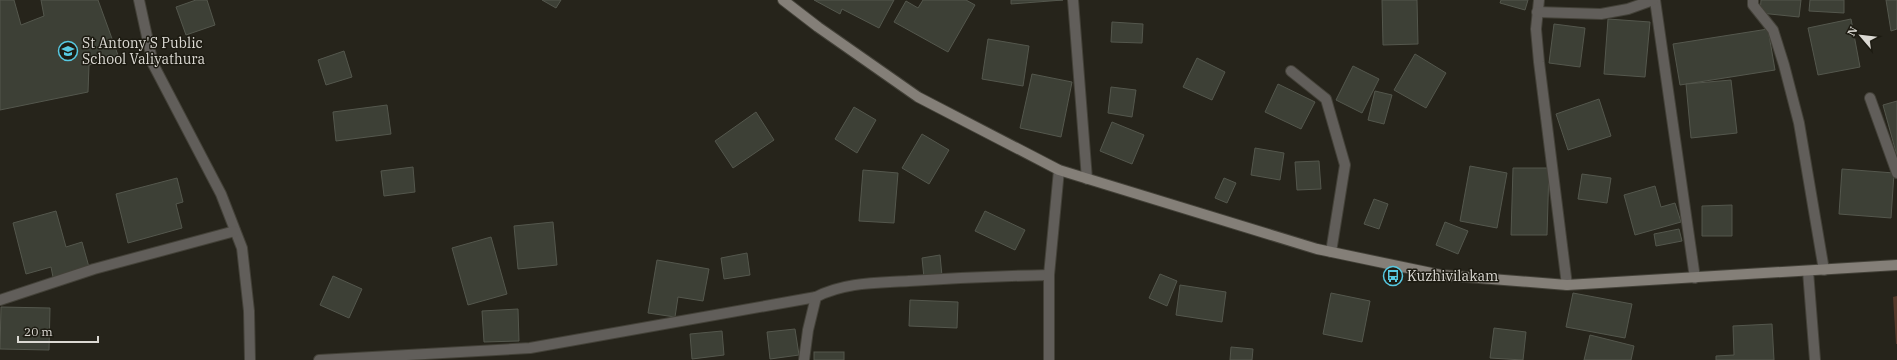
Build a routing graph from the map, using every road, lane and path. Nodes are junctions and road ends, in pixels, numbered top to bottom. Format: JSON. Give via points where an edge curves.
{"nodes":[{"id":1,"x":139,"y":0,"type":"edge"},
{"id":2,"x":783,"y":0,"type":"edge"},
{"id":3,"x":1073,"y":0,"type":"edge"},
{"id":4,"x":1539,"y":0,"type":"edge"},
{"id":5,"x":1654,"y":0,"type":"edge"},
{"id":6,"x":1753,"y":0,"type":"edge"},
{"id":7,"x":1537,"y":12,"type":"junction"},
{"id":8,"x":1291,"y":71,"type":"dead end"},
{"id":9,"x":1870,"y":98,"type":"dead end"},
{"id":10,"x":1059,"y":170,"type":"junction"},
{"id":11,"x":1897,"y":173,"type":"edge"},
{"id":12,"x":1087,"y":178,"type":"junction"},
{"id":13,"x":235,"y":231,"type":"junction"},
{"id":14,"x":1331,"y":252,"type":"junction"},
{"id":15,"x":1897,"y":265,"type":"edge"},
{"id":16,"x":1824,"y":270,"type":"junction"},
{"id":17,"x":1808,"y":271,"type":"junction"},
{"id":18,"x":1049,"y":275,"type":"junction"},
{"id":19,"x":1695,"y":278,"type":"junction"},
{"id":20,"x":1567,"y":285,"type":"junction"},
{"id":21,"x":816,"y":297,"type":"junction"},
{"id":22,"x":0,"y":300,"type":"edge"},
{"id":23,"x":250,"y":360,"type":"edge"},
{"id":24,"x":319,"y":360,"type":"edge"},
{"id":25,"x":804,"y":360,"type":"edge"},
{"id":26,"x":1049,"y":360,"type":"edge"},
{"id":27,"x":1815,"y":360,"type":"edge"}],
"edges":[{"from":1,"to":13,"type":"street","via":[[153,64],[221,194]]},
{"from":2,"to":10,"type":"main road","via":[[918,97]]},
{"from":3,"to":12,"type":"street"},
{"from":4,"to":7,"type":"street"},
{"from":5,"to":7,"type":"street","via":[[1628,10],[1601,14]]},
{"from":5,"to":19,"type":"street"},
{"from":6,"to":16,"type":"street","via":[[1753,4],[1773,30],[1794,102]]},
{"from":7,"to":20,"type":"street","via":[[1539,62]]},
{"from":8,"to":14,"type":"street","via":[[1326,99],[1345,165]]},
{"from":9,"to":11,"type":"street"},
{"from":10,"to":12,"type":"main road"},
{"from":10,"to":18,"type":"street"},
{"from":12,"to":14,"type":"main road"},
{"from":13,"to":22,"type":"street","via":[[94,269]]},
{"from":13,"to":23,"type":"street","via":[[242,248],[250,311]]},
{"from":14,"to":20,"type":"main road","via":[[1441,274]]},
{"from":15,"to":16,"type":"main road"},
{"from":16,"to":17,"type":"main road"},
{"from":17,"to":19,"type":"main road"},
{"from":17,"to":27,"type":"street"},
{"from":18,"to":21,"type":"street","via":[[963,277],[854,285],[830,290]]},
{"from":18,"to":26,"type":"street"},
{"from":19,"to":20,"type":"main road"},
{"from":21,"to":24,"type":"street","via":[[530,348]]},
{"from":21,"to":25,"type":"street"}]}
